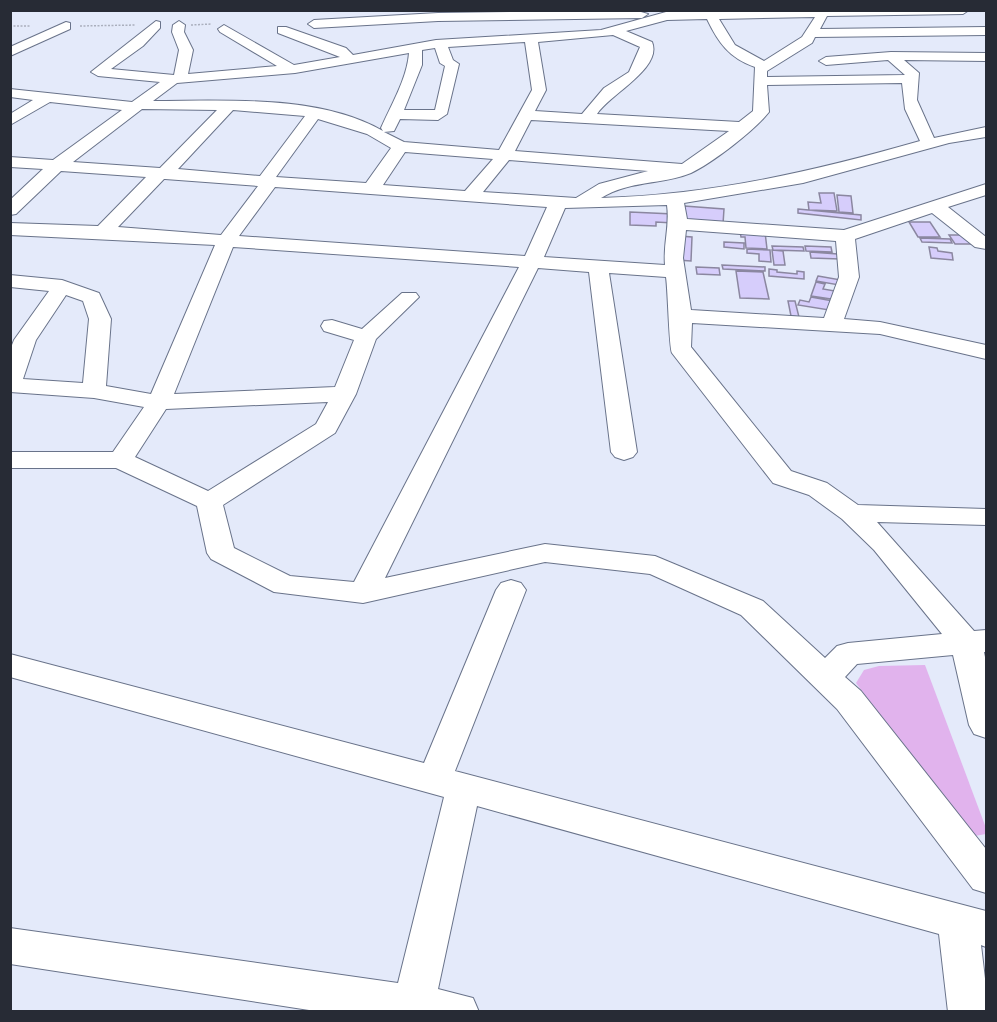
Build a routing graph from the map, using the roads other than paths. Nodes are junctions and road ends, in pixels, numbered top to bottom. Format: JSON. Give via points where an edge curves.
{"nodes":[{"id":1,"x":652,"y":10,"type":"edge"},
{"id":2,"x":963,"y":10,"type":"edge"},
{"id":3,"x":715,"y":12,"type":"edge"},
{"id":4,"x":824,"y":12,"type":"edge"},
{"id":5,"x":401,"y":15,"type":"edge"},
{"id":6,"x":666,"y":16,"type":"junction"},
{"id":7,"x":365,"y":17,"type":"edge"},
{"id":8,"x":433,"y":17,"type":"junction"},
{"id":9,"x":344,"y":22,"type":"junction"},
{"id":10,"x":314,"y":24,"type":"dead end"},
{"id":11,"x":156,"y":25,"type":"road end"},
{"id":12,"x":178,"y":25,"type":"road end"},
{"id":13,"x":66,"y":26,"type":"road end"},
{"id":14,"x":222,"y":26,"type":"road end"},
{"id":15,"x":282,"y":30,"type":"dead end"},
{"id":16,"x":613,"y":30,"type":"junction"},
{"id":17,"x":987,"y":31,"type":"edge"},
{"id":18,"x":811,"y":33,"type":"junction"},
{"id":19,"x":531,"y":38,"type":"junction"},
{"id":20,"x":460,"y":43,"type":"junction"},
{"id":21,"x":440,"y":44,"type":"junction"},
{"id":22,"x":367,"y":47,"type":"junction"},
{"id":23,"x":410,"y":49,"type":"junction"},
{"id":24,"x":10,"y":52,"type":"edge"},
{"id":25,"x":891,"y":56,"type":"junction"},
{"id":26,"x":987,"y":57,"type":"edge"},
{"id":27,"x":350,"y":59,"type":"junction"},
{"id":28,"x":291,"y":69,"type":"junction"},
{"id":29,"x":764,"y":70,"type":"junction"},
{"id":30,"x":177,"y":79,"type":"junction"},
{"id":31,"x":909,"y":79,"type":"junction"},
{"id":32,"x":10,"y":93,"type":"edge"},
{"id":33,"x":46,"y":98,"type":"junction"},
{"id":34,"x":137,"y":106,"type":"junction"},
{"id":35,"x":227,"y":108,"type":"junction"},
{"id":36,"x":315,"y":113,"type":"junction"},
{"id":37,"x":394,"y":114,"type":"junction"},
{"id":38,"x":526,"y":115,"type":"junction"},
{"id":39,"x":587,"y":118,"type":"junction"},
{"id":40,"x":10,"y":121,"type":"edge"},
{"id":41,"x":742,"y":128,"type":"junction"},
{"id":42,"x":987,"y":132,"type":"edge"},
{"id":43,"x":386,"y":137,"type":"junction"},
{"id":44,"x":929,"y":143,"type":"junction"},
{"id":45,"x":400,"y":147,"type":"junction"},
{"id":46,"x":504,"y":156,"type":"junction"},
{"id":47,"x":10,"y":162,"type":"edge"},
{"id":48,"x":54,"y":167,"type":"junction"},
{"id":49,"x":686,"y":169,"type":"junction"},
{"id":50,"x":161,"y":174,"type":"junction"},
{"id":51,"x":267,"y":182,"type":"junction"},
{"id":52,"x":371,"y":189,"type":"junction"},
{"id":53,"x":987,"y":189,"type":"edge"},
{"id":54,"x":470,"y":196,"type":"junction"},
{"id":55,"x":676,"y":201,"type":"junction"},
{"id":56,"x":569,"y":203,"type":"junction"},
{"id":57,"x":934,"y":206,"type":"junction"},
{"id":58,"x":10,"y":210,"type":"edge"},
{"id":59,"x":679,"y":224,"type":"junction"},
{"id":60,"x":10,"y":229,"type":"edge"},
{"id":61,"x":103,"y":232,"type":"junction"},
{"id":62,"x":845,"y":236,"type":"junction"},
{"id":63,"x":226,"y":241,"type":"junction"},
{"id":64,"x":987,"y":243,"type":"edge"},
{"id":65,"x":532,"y":261,"type":"junction"},
{"id":66,"x":598,"y":266,"type":"junction"},
{"id":67,"x":677,"y":272,"type":"junction"},
{"id":68,"x":10,"y":281,"type":"edge"},
{"id":69,"x":62,"y":286,"type":"junction"},
{"id":70,"x":409,"y":297,"type":"dead end"},
{"id":71,"x":681,"y":316,"type":"junction"},
{"id":72,"x":832,"y":324,"type":"junction"},
{"id":73,"x":332,"y":326,"type":"dead end"},
{"id":74,"x":366,"y":337,"type":"junction"},
{"id":75,"x":18,"y":340,"type":"edge"},
{"id":76,"x":987,"y":351,"type":"edge"},
{"id":77,"x":10,"y":383,"type":"edge"},
{"id":78,"x":94,"y":391,"type":"junction"},
{"id":79,"x":344,"y":394,"type":"junction"},
{"id":80,"x":159,"y":402,"type":"junction"},
{"id":81,"x":624,"y":452,"type":"dead end"},
{"id":82,"x":10,"y":460,"type":"edge"},
{"id":83,"x":120,"y":460,"type":"junction"},
{"id":84,"x":209,"y":502,"type":"junction"},
{"id":85,"x":852,"y":513,"type":"junction"},
{"id":86,"x":987,"y":517,"type":"edge"},
{"id":87,"x":511,"y":590,"type":"dead end"},
{"id":88,"x":363,"y":593,"type":"junction"},
{"id":89,"x":976,"y":642,"type":"edge"},
{"id":90,"x":10,"y":665,"type":"edge"},
{"id":91,"x":825,"y":677,"type":"junction"},
{"id":92,"x":987,"y":725,"type":"edge"},
{"id":93,"x":448,"y":785,"type":"junction"},
{"id":94,"x":987,"y":877,"type":"edge"},
{"id":95,"x":972,"y":926,"type":"edge"},
{"id":96,"x":10,"y":946,"type":"edge"},
{"id":97,"x":414,"y":1005,"type":"junction"},
{"id":98,"x":458,"y":1011,"type":"edge"},
{"id":99,"x":969,"y":1011,"type":"edge"}],
"edges":[{"from":1,"to":6,"type":"street"},
{"from":2,"to":4,"type":"street"},
{"from":3,"to":4,"type":"street"},
{"from":3,"to":6,"type":"street"},
{"from":3,"to":29,"type":"street","via":[[728,49]]},
{"from":4,"to":18,"type":"street"},
{"from":5,"to":7,"type":"street"},
{"from":5,"to":8,"type":"street"},
{"from":6,"to":8,"type":"street","via":[[603,13]]},
{"from":6,"to":16,"type":"street"},
{"from":7,"to":9,"type":"street"},
{"from":7,"to":23,"type":"street"},
{"from":8,"to":20,"type":"street","via":[[442,34],[458,33]]},
{"from":9,"to":10,"type":"street"},
{"from":9,"to":22,"type":"street"},
{"from":11,"to":30,"type":"street","via":[[98,72]]},
{"from":12,"to":30,"type":"street","via":[[186,51]]},
{"from":13,"to":24,"type":"street"},
{"from":14,"to":28,"type":"street"},
{"from":15,"to":27,"type":"street","via":[[341,51]]},
{"from":16,"to":19,"type":"street"},
{"from":16,"to":39,"type":"street","via":[[647,45],[647,50],[633,76],[597,102]]},
{"from":17,"to":18,"type":"street"},
{"from":18,"to":29,"type":"street","via":[[807,40]]},
{"from":19,"to":20,"type":"street"},
{"from":19,"to":38,"type":"street","via":[[539,90]]},
{"from":20,"to":21,"type":"street"},
{"from":21,"to":23,"type":"street"},
{"from":21,"to":37,"type":"street","via":[[447,63],[452,64],[442,111],[438,115]]},
{"from":22,"to":23,"type":"street"},
{"from":22,"to":27,"type":"street"},
{"from":23,"to":37,"type":"street","via":[[416,65]]},
{"from":25,"to":26,"type":"street"},
{"from":25,"to":29,"type":"street","via":[[808,62]]},
{"from":25,"to":31,"type":"street","via":[[912,73]]},
{"from":27,"to":28,"type":"street"},
{"from":28,"to":30,"type":"street"},
{"from":29,"to":31,"type":"street"},
{"from":29,"to":41,"type":"street","via":[[761,112]]},
{"from":30,"to":34,"type":"street"},
{"from":31,"to":44,"type":"street","via":[[912,112]]},
{"from":32,"to":33,"type":"street"},
{"from":33,"to":34,"type":"street"},
{"from":33,"to":40,"type":"street"},
{"from":34,"to":35,"type":"street"},
{"from":34,"to":48,"type":"street"},
{"from":35,"to":36,"type":"street"},
{"from":35,"to":50,"type":"street"},
{"from":36,"to":43,"type":"street"},
{"from":36,"to":51,"type":"street"},
{"from":37,"to":43,"type":"street"},
{"from":38,"to":39,"type":"street"},
{"from":38,"to":46,"type":"street"},
{"from":39,"to":41,"type":"street"},
{"from":41,"to":49,"type":"street"},
{"from":42,"to":44,"type":"street"},
{"from":43,"to":45,"type":"street"},
{"from":44,"to":55,"type":"street","via":[[837,170]]},
{"from":45,"to":46,"type":"street"},
{"from":45,"to":52,"type":"street"},
{"from":46,"to":49,"type":"street"},
{"from":46,"to":54,"type":"street"},
{"from":47,"to":48,"type":"street"},
{"from":48,"to":50,"type":"street"},
{"from":48,"to":58,"type":"street"},
{"from":49,"to":56,"type":"street","via":[[634,178]]},
{"from":50,"to":51,"type":"street"},
{"from":50,"to":61,"type":"street"},
{"from":51,"to":52,"type":"street"},
{"from":51,"to":63,"type":"street"},
{"from":52,"to":54,"type":"street"},
{"from":53,"to":57,"type":"street"},
{"from":54,"to":56,"type":"street"},
{"from":55,"to":56,"type":"street"},
{"from":55,"to":59,"type":"street"},
{"from":56,"to":65,"type":"street"},
{"from":57,"to":62,"type":"street"},
{"from":57,"to":64,"type":"street"},
{"from":59,"to":62,"type":"street"},
{"from":59,"to":67,"type":"street","via":[[674,234],[672,261]]},
{"from":60,"to":61,"type":"street"},
{"from":61,"to":63,"type":"street"},
{"from":62,"to":72,"type":"street","via":[[849,277]]},
{"from":63,"to":65,"type":"street"},
{"from":63,"to":80,"type":"street"},
{"from":65,"to":66,"type":"street"},
{"from":65,"to":88,"type":"street"},
{"from":66,"to":67,"type":"street"},
{"from":66,"to":81,"type":"street"},
{"from":67,"to":71,"type":"street"},
{"from":68,"to":69,"type":"street"},
{"from":69,"to":75,"type":"street"},
{"from":69,"to":78,"type":"street","via":[[92,297],[100,319]]},
{"from":70,"to":74,"type":"street"},
{"from":71,"to":72,"type":"street"},
{"from":71,"to":85,"type":"street","via":[[680,348],[782,477],[818,489]]},
{"from":72,"to":76,"type":"street","via":[[880,328]]},
{"from":73,"to":74,"type":"street"},
{"from":74,"to":79,"type":"street"},
{"from":75,"to":77,"type":"street"},
{"from":77,"to":78,"type":"street"},
{"from":78,"to":80,"type":"street"},
{"from":79,"to":80,"type":"street"},
{"from":79,"to":84,"type":"street","via":[[327,428]]},
{"from":80,"to":83,"type":"street"},
{"from":82,"to":83,"type":"street"},
{"from":83,"to":84,"type":"street"},
{"from":84,"to":88,"type":"street","via":[[221,553],[284,585]]},
{"from":85,"to":86,"type":"street"},
{"from":85,"to":89,"type":"street"},
{"from":87,"to":93,"type":"street"},
{"from":88,"to":91,"type":"street","via":[[545,553],[655,565],[752,608]]},
{"from":89,"to":91,"type":"street","via":[[848,654]]},
{"from":89,"to":92,"type":"street"},
{"from":90,"to":93,"type":"street"},
{"from":91,"to":94,"type":"street","via":[[849,700]]},
{"from":93,"to":95,"type":"street"},
{"from":93,"to":97,"type":"street"},
{"from":95,"to":99,"type":"street"},
{"from":96,"to":97,"type":"street"},
{"from":97,"to":98,"type":"street"}]}
